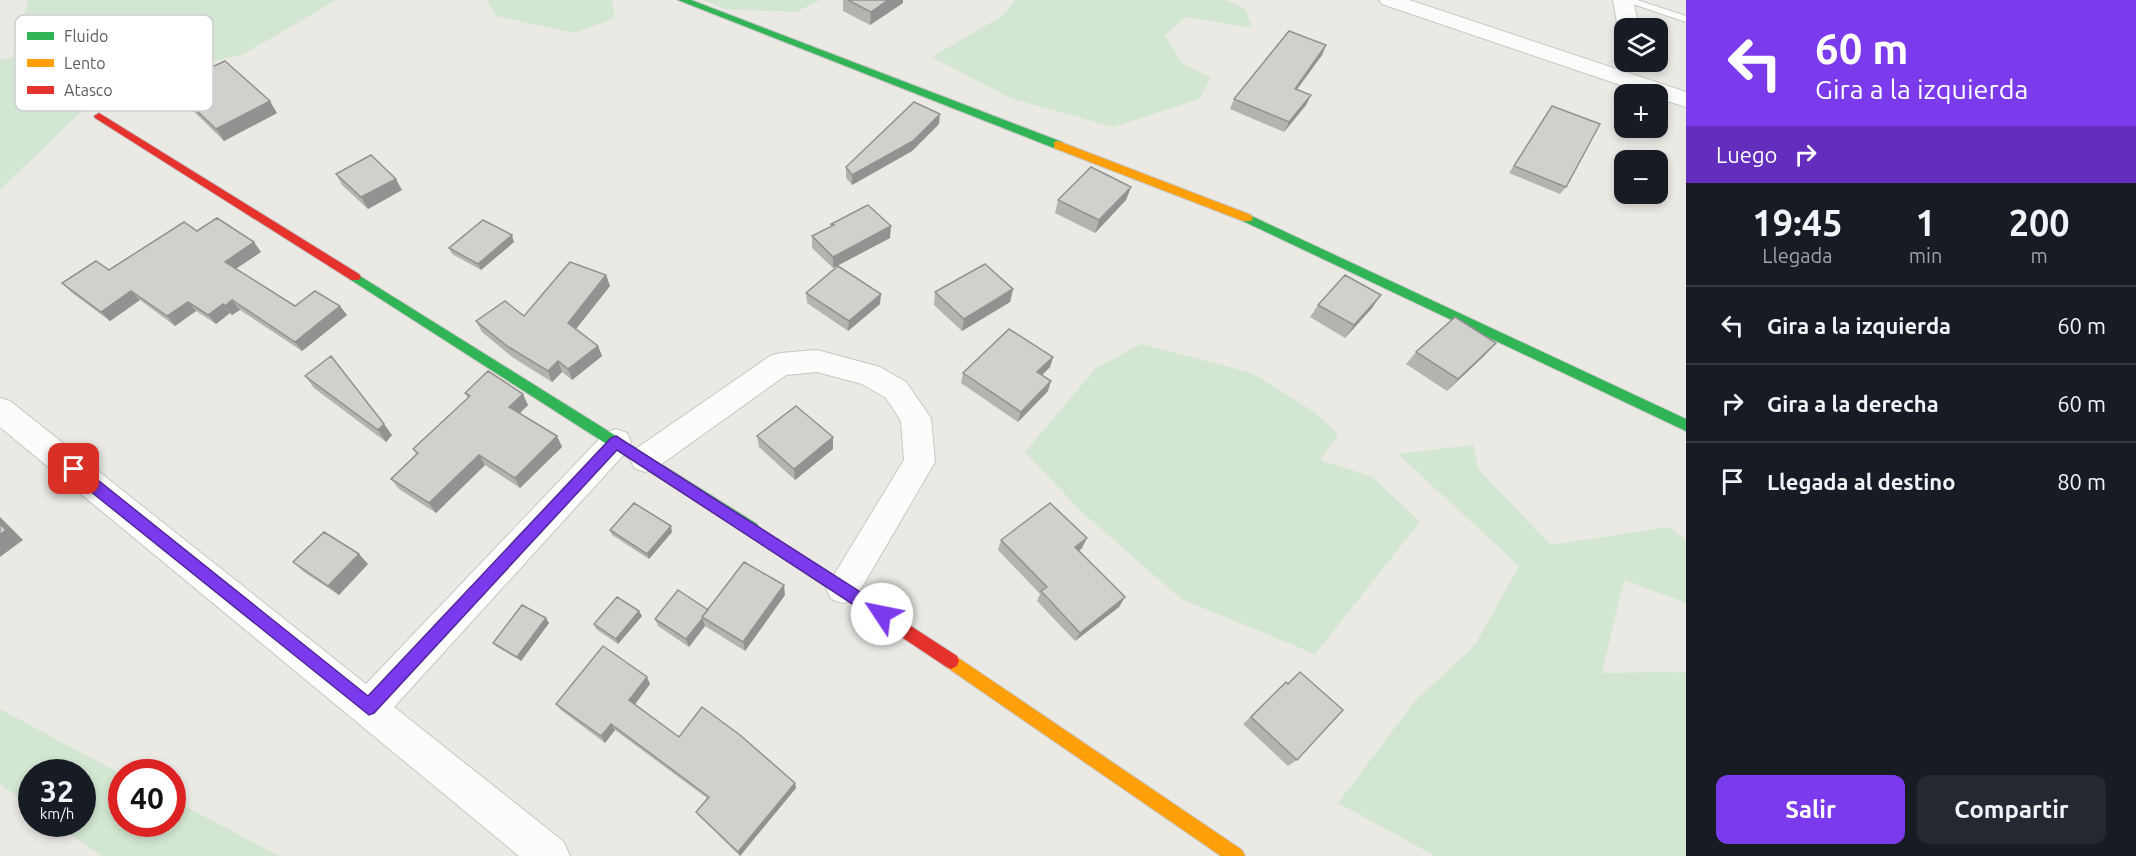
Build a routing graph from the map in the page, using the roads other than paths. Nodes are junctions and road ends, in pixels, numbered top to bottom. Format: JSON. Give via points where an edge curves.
{"nodes":[{"id":1,"x":683,"y":0,"type":"edge"},
{"id":2,"x":1389,"y":0,"type":"edge"},
{"id":3,"x":1624,"y":0,"type":"edge"},
{"id":4,"x":1627,"y":18,"type":"edge"},
{"id":5,"x":1686,"y":19,"type":"edge"},
{"id":6,"x":1638,"y":72,"type":"edge"},
{"id":7,"x":1641,"y":84,"type":"joint"},
{"id":8,"x":1668,"y":94,"type":"edge"},
{"id":9,"x":1686,"y":100,"type":"edge"},
{"id":10,"x":99,"y":116,"type":"dead end"},
{"id":11,"x":0,"y":410,"type":"edge"},
{"id":12,"x":1686,"y":425,"type":"edge"},
{"id":13,"x":616,"y":442,"type":"junction"},
{"id":14,"x":645,"y":459,"type":"junction"},
{"id":15,"x":843,"y":588,"type":"junction"},
{"id":16,"x":369,"y":707,"type":"junction"},
{"id":17,"x":550,"y":856,"type":"edge"},
{"id":18,"x":1236,"y":856,"type":"edge"}],
"edges":[{"from":1,"to":12,"type":"street","via":[[1256,221]]},
{"from":2,"to":7,"type":"street"},
{"from":3,"to":4,"type":"street"},
{"from":3,"to":5,"type":"lane"},
{"from":6,"to":7,"type":"street"},
{"from":8,"to":9,"type":"street"},
{"from":10,"to":13,"type":"street"},
{"from":11,"to":16,"type":"street"},
{"from":13,"to":14,"type":"street"},
{"from":13,"to":16,"type":"street"},
{"from":14,"to":15,"type":"street"},
{"from":14,"to":15,"type":"street","via":[[780,364],[817,361],[870,375],[896,390],[916,418],[920,462]]},
{"from":15,"to":18,"type":"street"},
{"from":16,"to":17,"type":"street"}]}
